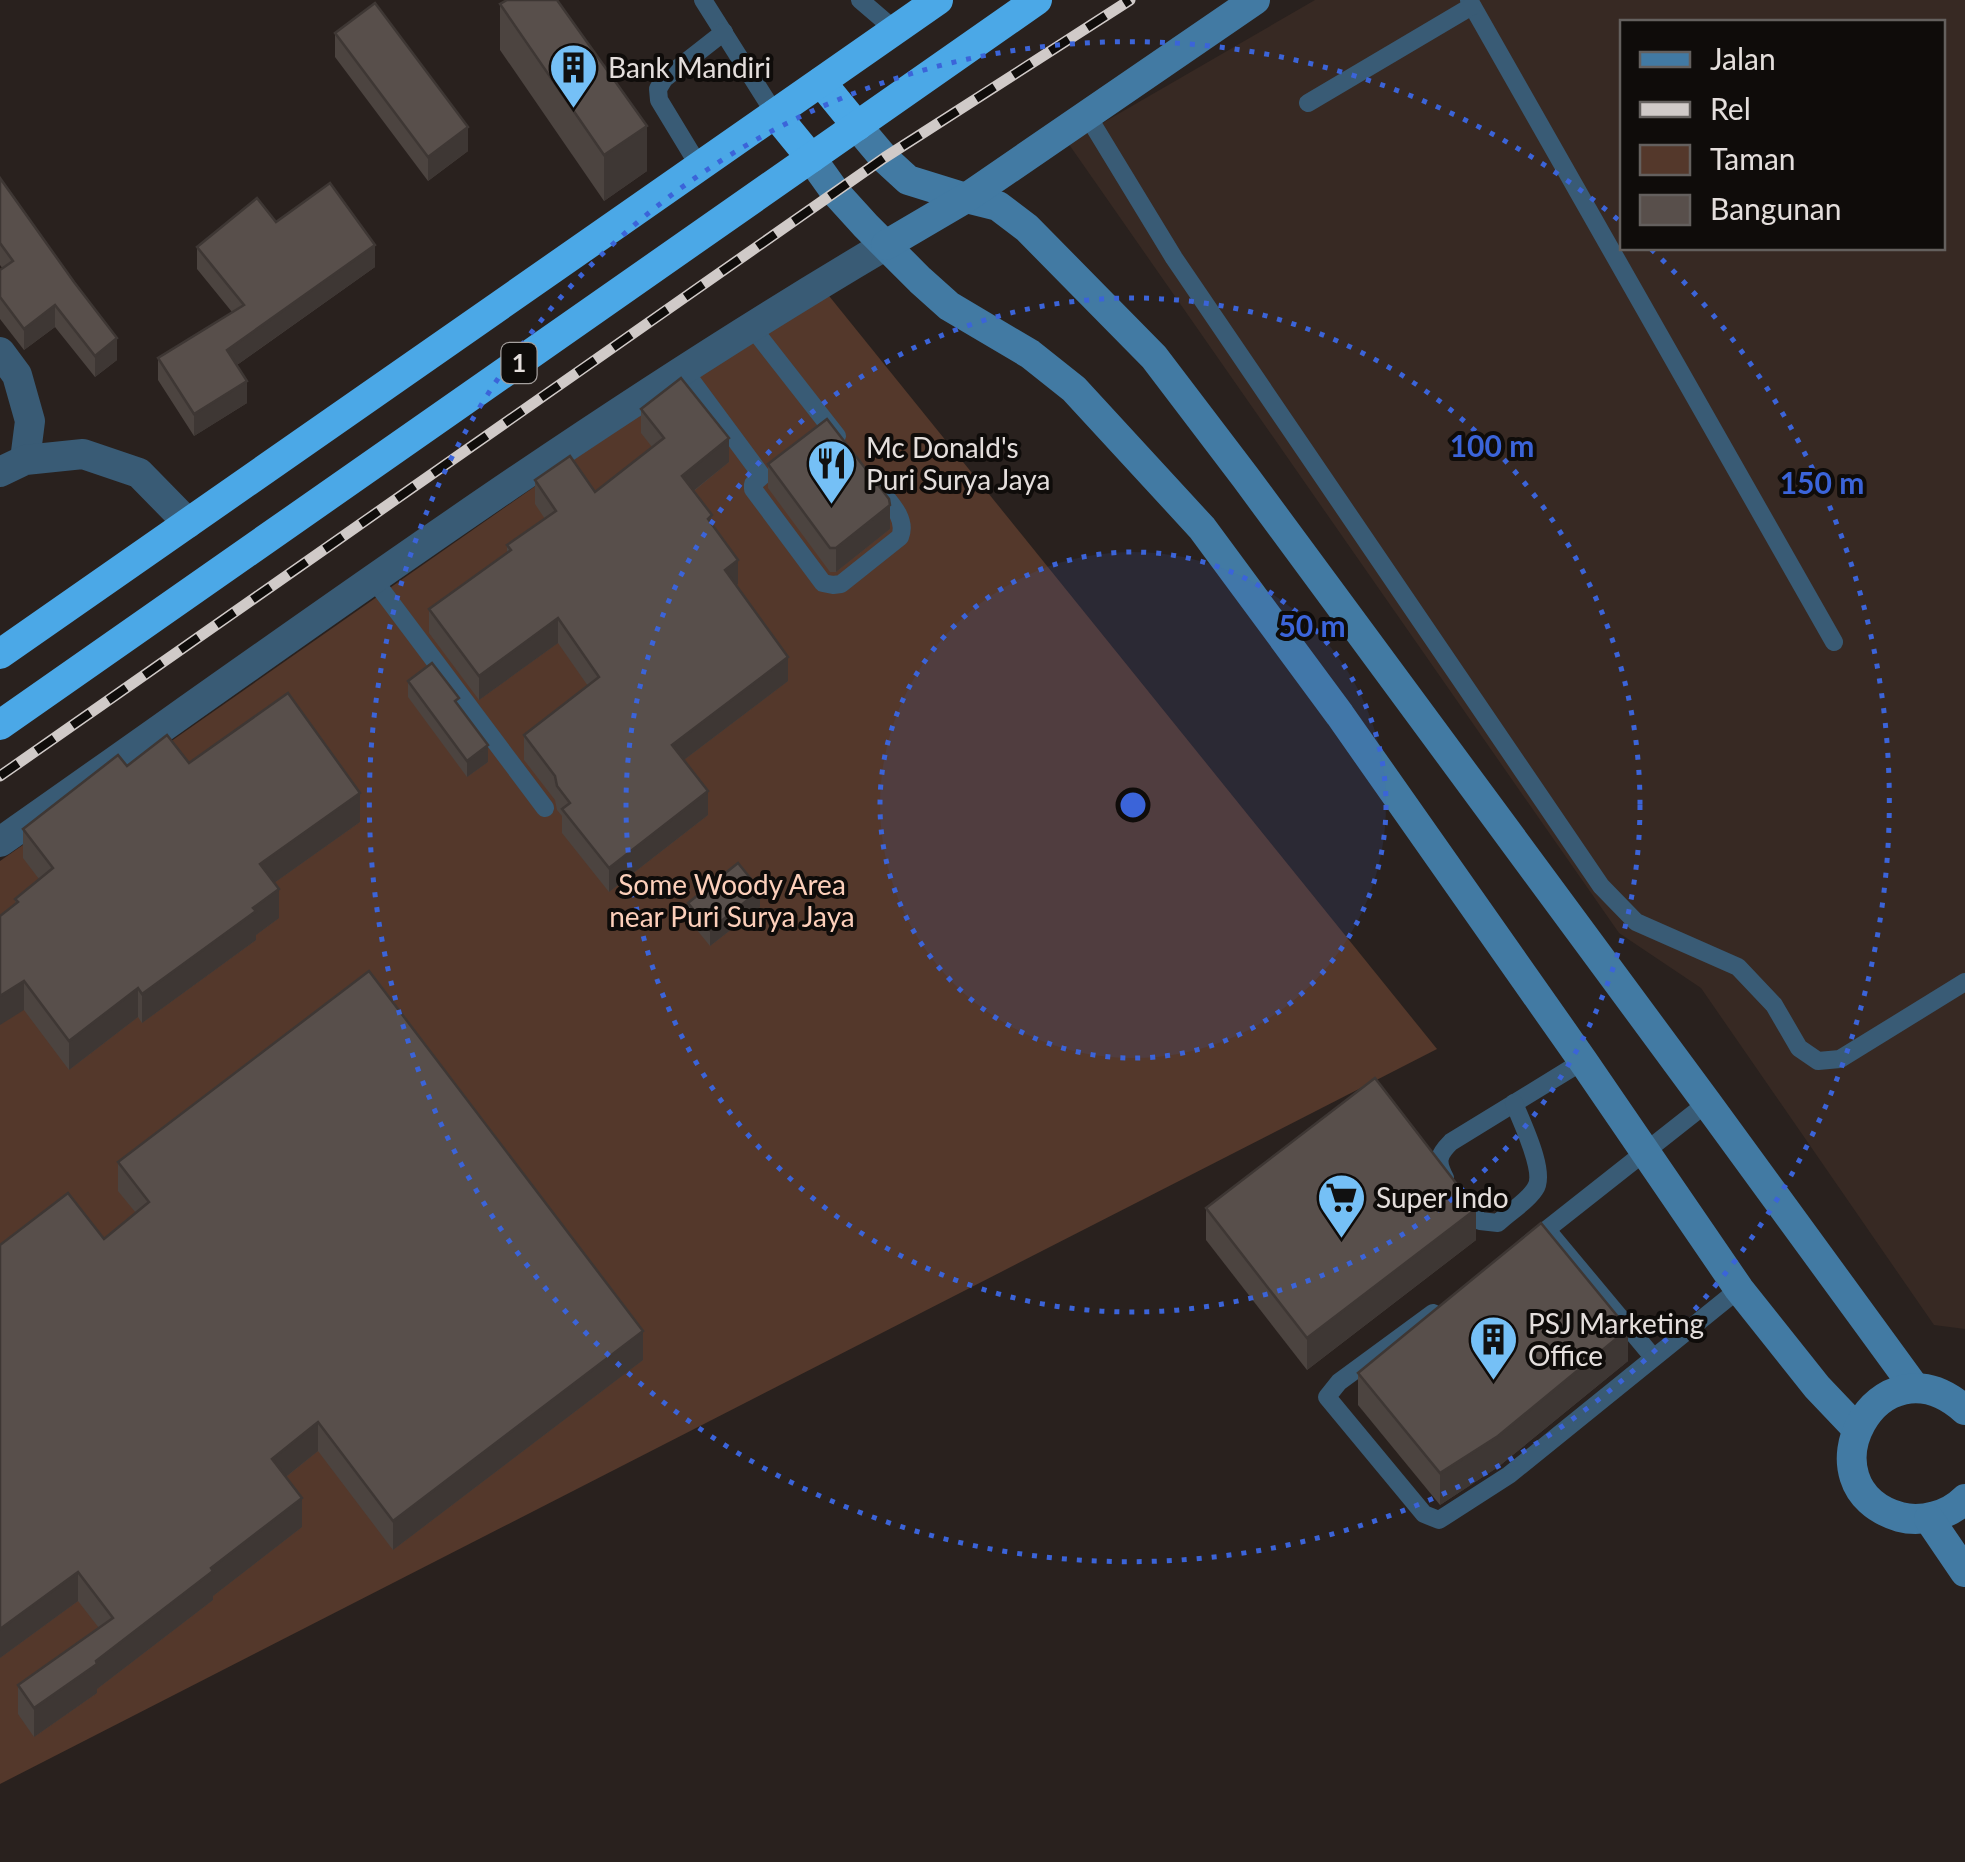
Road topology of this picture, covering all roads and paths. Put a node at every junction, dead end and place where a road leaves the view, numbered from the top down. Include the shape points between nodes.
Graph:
1 (703, 0) edge
2 (860, 0) edge
3 (938, 0) edge
4 (1037, 0) edge
5 (1255, 0) edge
6 (1470, 3) edge
7 (895, 30) junction
8 (724, 32) junction
9 (821, 82) junction
10 (1308, 103) dead end
11 (775, 114) junction
12 (1087, 115) junction
13 (857, 126) junction
14 (811, 158) junction
15 (700, 166) junction
16 (966, 198) junction
17 (886, 245) junction
18 (751, 326) junction
19 (0, 352) edge
20 (683, 369) junction
21 (853, 456) edge
22 (12, 466) edge
23 (865, 472) edge
24 (188, 523) junction
25 (374, 580) junction
26 (1834, 642) dead end
27 (0, 654) edge
28 (0, 725) edge
29 (544, 808) dead end
30 (0, 842) edge
31 (1965, 982) edge
32 (1583, 1060) junction
33 (1707, 1102) junction
34 (1514, 1103) junction
35 (1646, 1153) junction
36 (1547, 1230) junction
37 (1515, 1254) edge
38 (1739, 1289) junction
39 (1451, 1300) edge
40 (1653, 1357) junction
41 (1915, 1388) junction
42 (1961, 1400) edge
43 (1856, 1428) junction
44 (1965, 1499) edge
45 (1929, 1519) junction
46 (1965, 1572) edge

1 - 8 lane
2 - 7 lane
3 - 7 highway, 1
4 - 13 highway, 1
5 - 12 street
6 - 10 lane
6 - 26 lane
7 - 9 highway, 1
8 - 11 lane
8 - 15 lane via 658,89
9 - 11 highway, 1
9 - 13 highway
11 - 14 highway
11 - 15 highway, 1
12 - 16 street
12 - 31 lane via 1174,258 1556,820 1601,886 1636,922 1738,967 1774,1005 1799,1048 1818,1061 1840,1059
13 - 14 highway, 1
13 - 16 street via 908,180
14 - 17 street
14 - 28 highway, 1
15 - 24 highway, 1
16 - 17 street
16 - 33 street via 998,206 1028,228 1154,358
17 - 18 street
17 - 32 street via 949,306 1074,388 1202,528
18 - 20 street
18 - 21 lane via 822,431
19 - 22 street via 17,375 30,421
20 - 23 lane via 769,471 753,488 823,583 841,584 900,537 901,518
20 - 25 street
22 - 24 street via 83,454 139,473
24 - 27 highway, 1
25 - 29 lane
25 - 30 street
32 - 34 lane
32 - 35 street
33 - 35 lane
33 - 41 street
34 - 34 lane via 1439,1154 1449,1186 1480,1220 1498,1222 1536,1189 1540,1177
35 - 36 lane
35 - 38 street
36 - 37 lane
36 - 40 lane
38 - 40 lane
38 - 43 street
39 - 40 lane via 1328,1397 1424,1514 1440,1520 1509,1474
41 - 42 street
41 - 43 street via 1879,1400
43 - 45 street via 1852,1468 1866,1495 1890,1514
44 - 45 street
45 - 46 street

